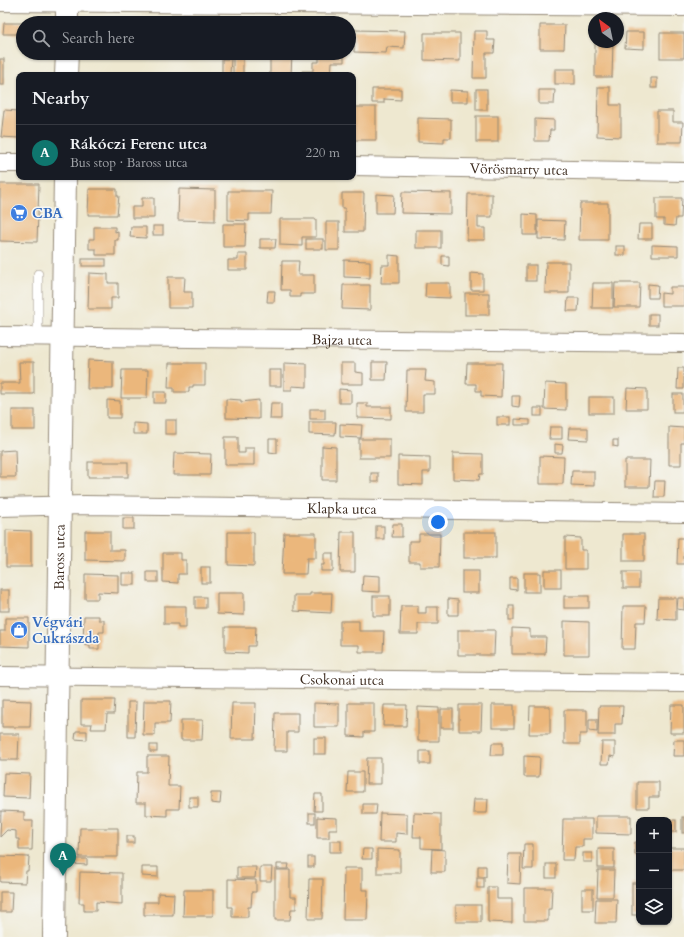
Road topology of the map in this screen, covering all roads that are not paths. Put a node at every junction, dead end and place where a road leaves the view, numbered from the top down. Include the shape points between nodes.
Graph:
1 (0, 2) edge
2 (684, 7) edge
3 (67, 9) edge
4 (67, 60) edge
5 (66, 72) edge
6 (0, 163) edge
7 (16, 163) edge
8 (356, 166) edge
9 (684, 172) edge
10 (65, 180) edge
11 (38, 274) dead end
12 (0, 336) edge
13 (38, 336) junction
14 (61, 336) junction
15 (684, 343) edge
16 (60, 506) junction
17 (0, 507) edge
18 (684, 513) edge
19 (0, 676) edge
20 (58, 677) junction
21 (684, 683) edge
22 (54, 937) edge

1 - 3 street
2 - 3 street
4 - 5 street
6 - 7 street
8 - 9 street, Vörösmarty utca
10 - 14 street, Baross utca
11 - 13 lane
12 - 13 street, Bajza utca
13 - 14 street, Bajza utca
14 - 15 street, Bajza utca
14 - 16 street, Baross utca
16 - 17 street, Klapka utca
16 - 18 street, Klapka utca
16 - 20 street, Baross utca
19 - 20 street, Csokonai utca
20 - 21 street, Csokonai utca
20 - 22 street, Baross utca

